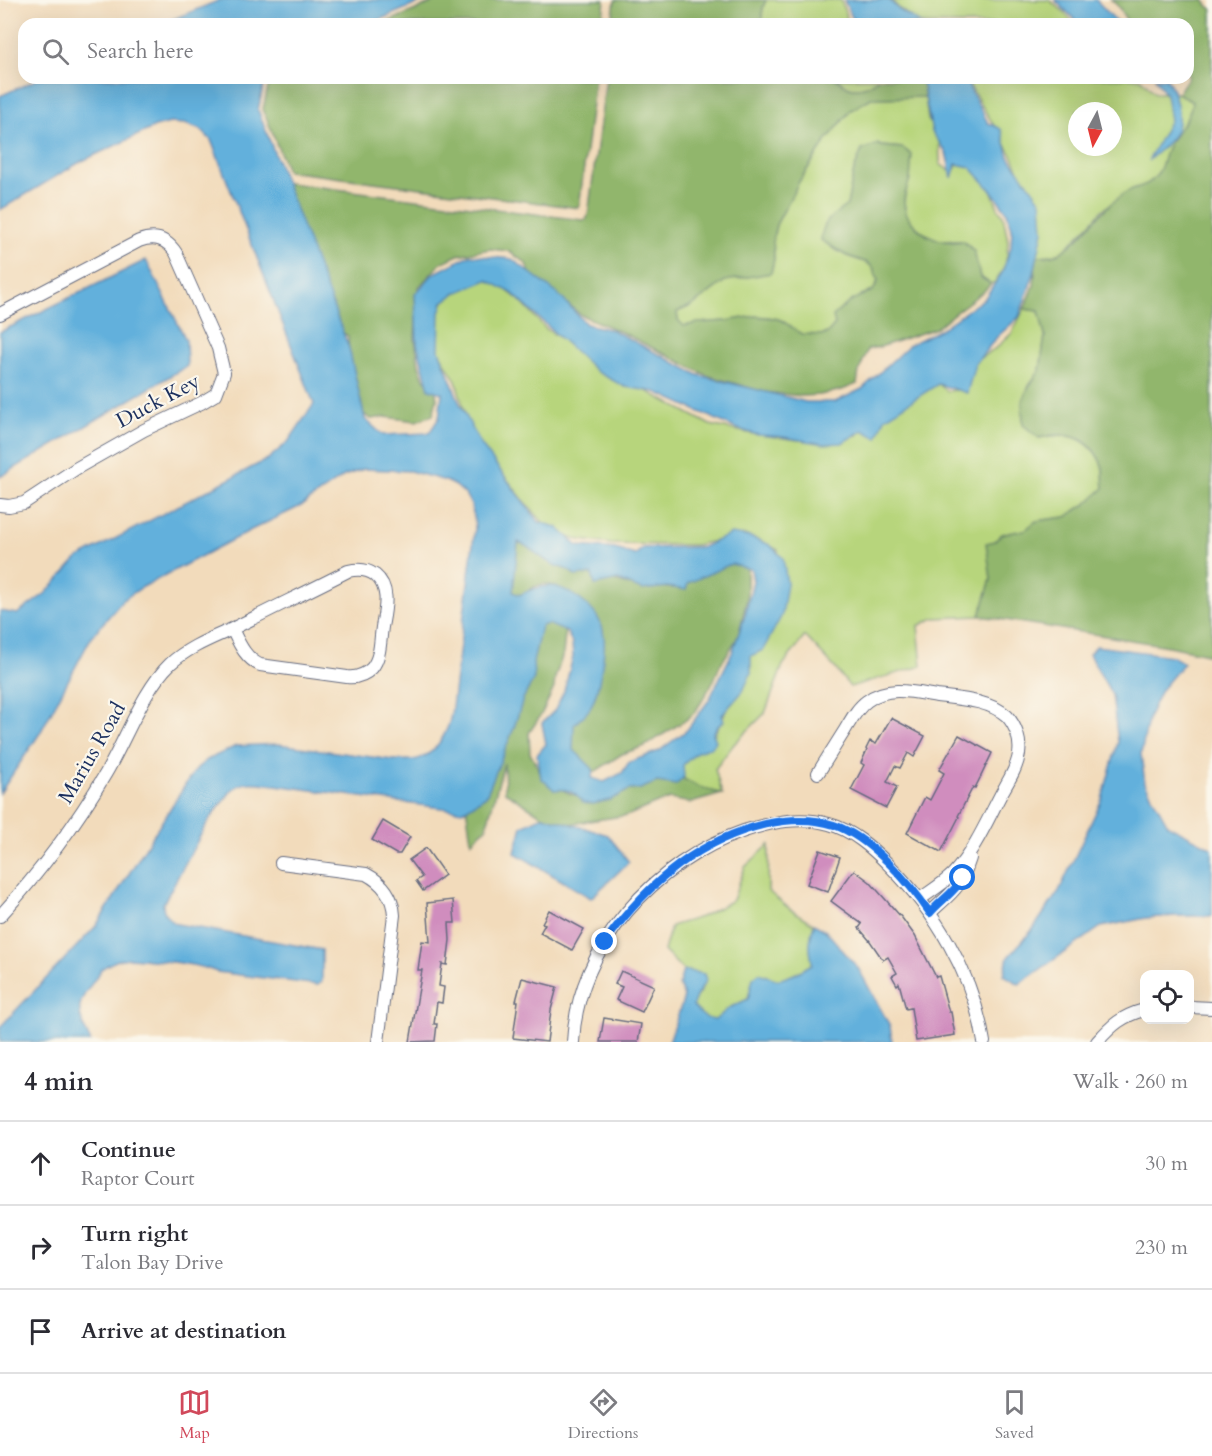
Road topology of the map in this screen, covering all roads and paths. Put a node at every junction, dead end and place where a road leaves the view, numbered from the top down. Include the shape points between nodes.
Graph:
1 (0, 314) edge
2 (0, 505) edge
3 (232, 628) junction
4 (818, 773) dead end
5 (972, 851) junction
6 (281, 863) dead end
7 (920, 899) junction
8 (930, 913) junction
9 (0, 916) edge
10 (1194, 1007) edge
11 (1212, 1008) edge
12 (1140, 1011) edge
13 (378, 1042) edge
14 (573, 1042) edge
15 (984, 1042) edge
16 (1097, 1042) edge

1 - 2 street, Duck Key via 139,241 160,239 176,253 218,348 224,373 216,394 201,403 92,459 24,503
3 - 3 street, Marius Road via 246,654 260,665 358,677 378,657 385,590 371,572 348,571
3 - 9 street, Marius Road via 184,653 161,673 84,808
4 - 5 street via 859,708 882,693 908,691 999,710 1016,730 1019,755
5 - 7 street via 953,874
5 - 8 street via 960,883
6 - 13 street via 366,874 390,896 394,915
7 - 8 street
7 - 14 street via 878,854 835,825 810,820 779,822 722,840 667,874 617,925 588,975
8 - 15 street via 963,972
10 - 11 street
12 - 16 street via 1118,1021

